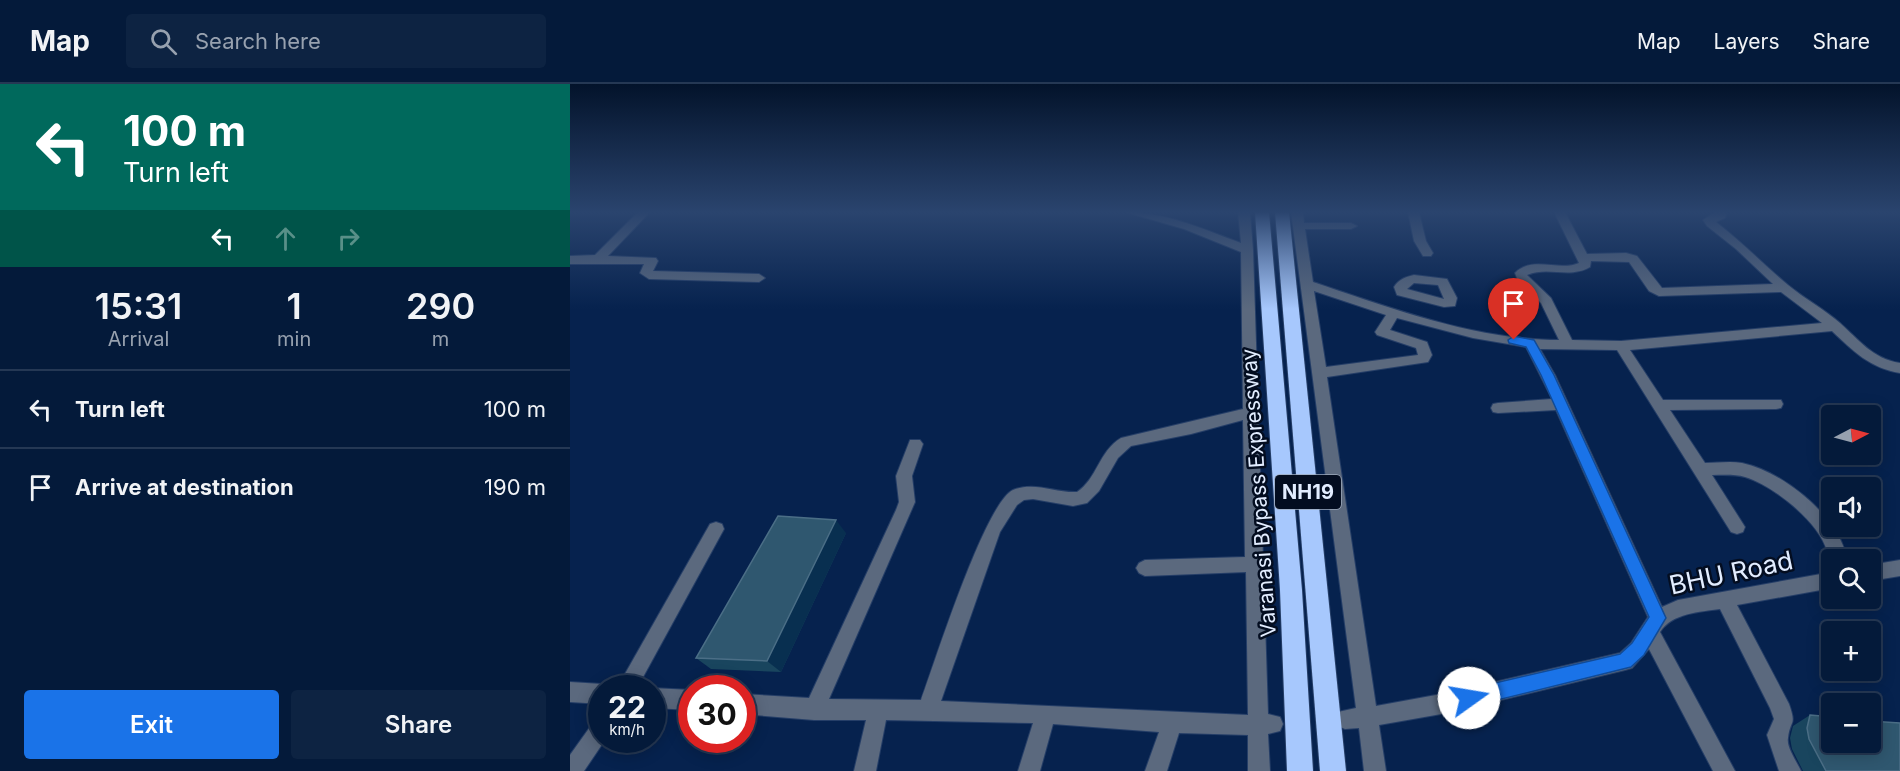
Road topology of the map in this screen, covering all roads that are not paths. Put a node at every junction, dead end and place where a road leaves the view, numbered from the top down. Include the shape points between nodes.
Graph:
1 (614, 244) edge
2 (1232, 244) edge
3 (1247, 244) edge
4 (1264, 244) edge
5 (1285, 244) edge
6 (1301, 244) edge
7 (1422, 244) edge
8 (1577, 244) edge
9 (1737, 244) edge
10 (1247, 250) junction
11 (1427, 253) dead end
12 (1585, 258) junction
13 (570, 260) edge
14 (598, 260) junction
15 (759, 278) dead end
16 (1429, 280) junction
17 (1307, 284) junction
18 (1784, 288) junction
19 (1423, 298) junction
20 (1394, 312) junction
21 (1416, 318) junction
22 (1835, 326) junction
23 (1530, 343) junction
24 (1568, 345) junction
25 (1621, 346) junction
26 (1900, 368) edge
27 (1320, 373) junction
28 (1561, 404) junction
29 (1776, 404) dead end
30 (1660, 405) junction
31 (1498, 408) dead end
32 (1251, 412) junction
33 (915, 444) dead end
34 (1701, 470) junction
35 (1737, 527) dead end
36 (716, 529) dead end
37 (1835, 549) edge
38 (1254, 564) junction
39 (1145, 568) dead end
40 (1898, 571) edge
41 (1881, 572) edge
42 (1821, 582) edge
43 (1725, 600) junction
44 (1653, 624) junction
45 (634, 675) edge
46 (570, 692) edge
47 (588, 693) edge
48 (756, 705) edge
49 (814, 710) junction
50 (878, 711) junction
51 (927, 712) junction
52 (1046, 714) junction
53 (1368, 717) junction
54 (1345, 718) dead end
55 (1171, 724) junction
56 (1265, 724) junction
57 (588, 747) edge
58 (571, 771) edge
59 (866, 771) edge
60 (1029, 771) edge
61 (1156, 771) edge
62 (1259, 771) edge
63 (1300, 771) edge
64 (1333, 771) edge
65 (1375, 771) edge
66 (1724, 771) edge
67 (1790, 771) edge

1 - 14 street
2 - 10 street
3 - 10 street
4 - 63 highway, Varanasi Bypass Expressway / NH19 via 1290,578
5 - 64 highway, NH19
6 - 17 street
7 - 11 street
8 - 12 street
9 - 18 street
10 - 32 street
12 - 18 street via 1633,259 1659,292
12 - 24 street via 1586,264 1578,268 1530,269 1521,273 1546,301
13 - 14 street
14 - 15 street via 652,261 646,273 649,275
16 - 19 street
16 - 19 street via 1409,279 1400,287 1401,292
16 - 19 street via 1443,282 1452,301
17 - 20 street
17 - 27 street
18 - 22 street
19 - 21 street
20 - 21 street
20 - 27 street via 1382,332 1422,345 1424,359
21 - 23 street
22 - 25 street
22 - 26 street via 1875,362
23 - 24 street
23 - 28 street
24 - 25 street
25 - 30 street
27 - 53 street
28 - 31 street
28 - 44 street
29 - 30 street
30 - 34 street
32 - 38 street
32 - 51 street via 1220,423 1127,442 1110,456 1083,497 1069,499 1031,491 1016,495 992,530
33 - 49 street via 904,476 904,510
34 - 35 street
34 - 37 street via 1743,470 1784,490 1806,509 1833,540
36 - 45 street
38 - 39 street
38 - 56 street
40 - 41 street
42 - 43 street, BHU Road
43 - 44 street, BHU Road via 1677,608
43 - 67 street via 1779,704 1784,719 1778,743
44 - 53 street via 1638,649 1625,661 1447,703
44 - 66 street
46 - 47 street
48 - 49 street
49 - 50 street
50 - 51 street
50 - 59 street
51 - 52 street
52 - 55 street
52 - 60 street
53 - 54 street
53 - 65 street
55 - 56 street
55 - 61 street
56 - 62 street
57 - 58 street

